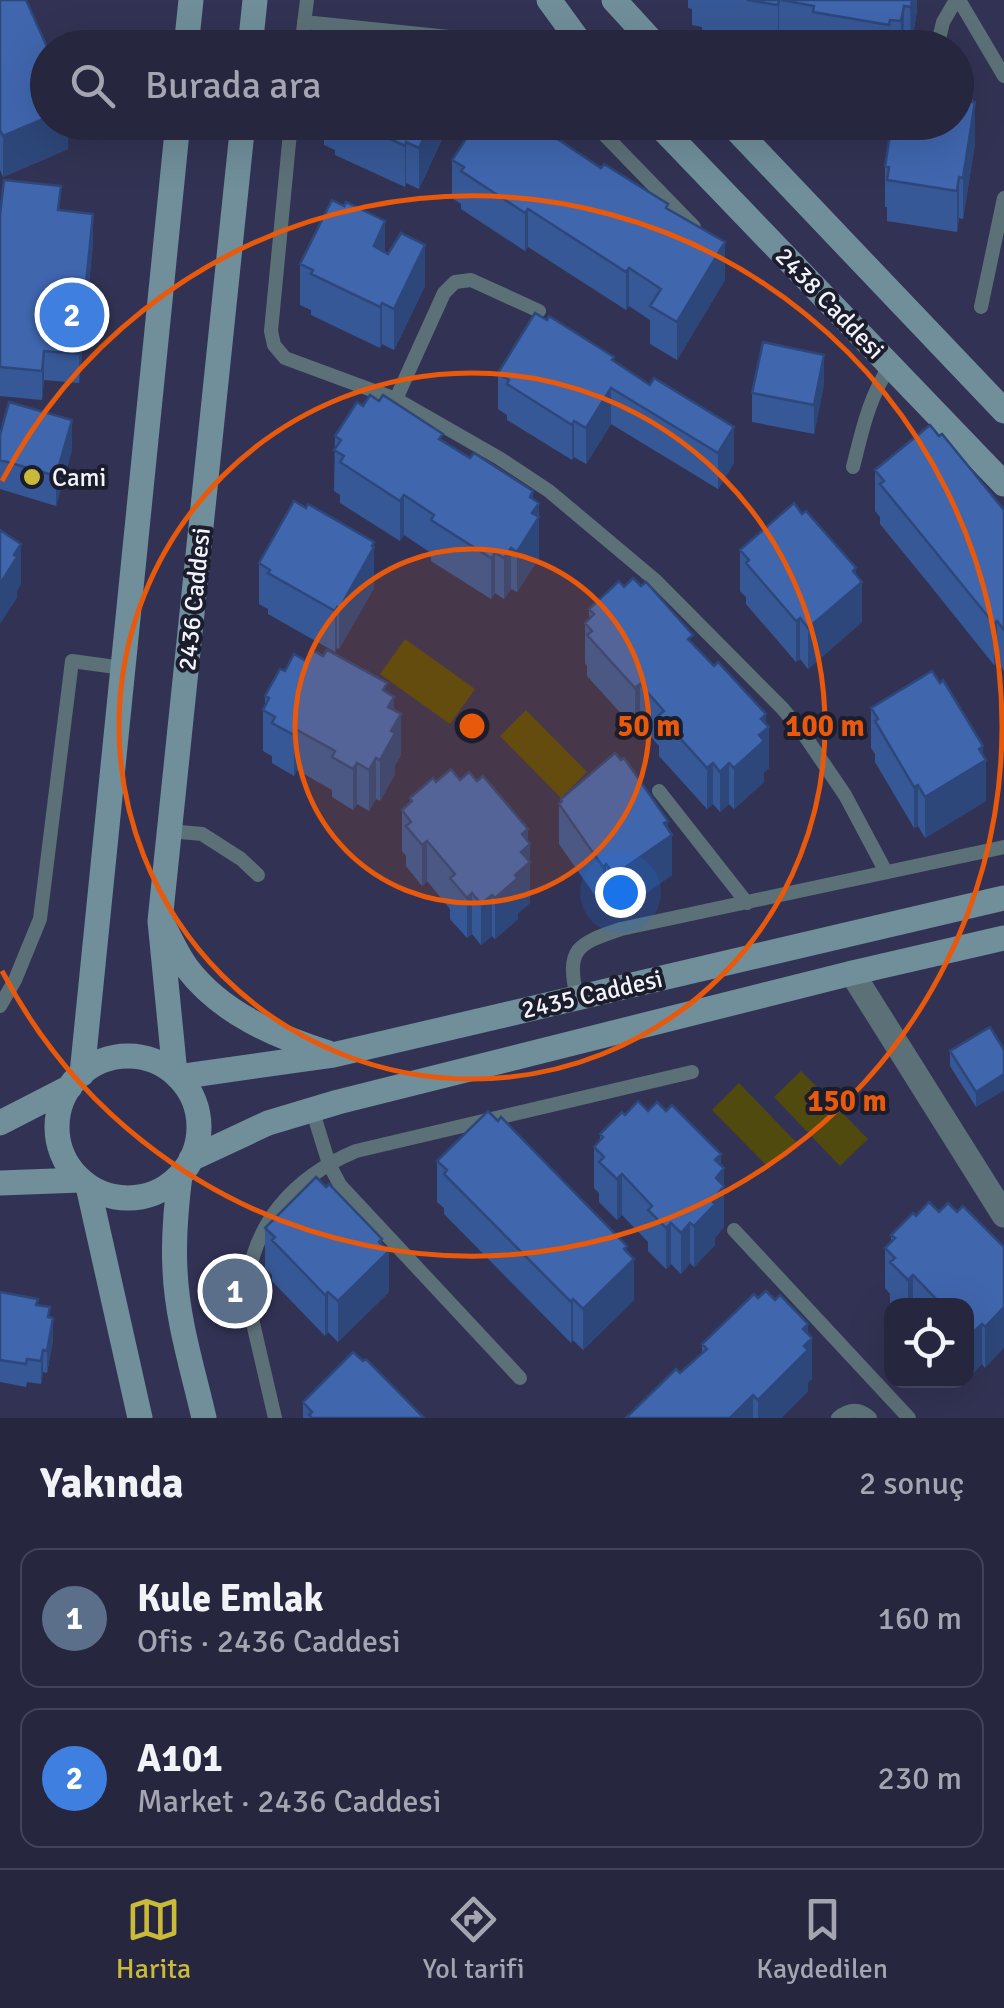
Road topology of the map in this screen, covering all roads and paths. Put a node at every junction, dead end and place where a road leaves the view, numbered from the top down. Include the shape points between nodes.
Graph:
1 (191, 0) edge
2 (255, 0) edge
3 (306, 0) edge
4 (548, 0) edge
5 (614, 0) edge
6 (958, 0) edge
7 (304, 22) junction
8 (188, 30) edge
9 (252, 30) edge
10 (303, 30) edge
11 (381, 30) edge
12 (570, 30) edge
13 (642, 30) edge
14 (941, 30) edge
15 (1004, 76) edge
16 (176, 140) edge
17 (241, 140) edge
18 (289, 140) edge
19 (610, 140) edge
20 (673, 140) edge
21 (747, 140) edge
22 (1004, 198) edge
23 (694, 226) edge
24 (981, 307) dead end
25 (538, 311) edge
26 (890, 366) junction
27 (396, 400) junction
28 (1004, 411) edge
29 (853, 467) dead end
30 (1004, 484) edge
31 (123, 668) junction
32 (659, 791) dead end
33 (170, 831) junction
34 (1004, 847) edge
35 (886, 872) junction
36 (258, 875) dead end
37 (1004, 898) edge
38 (746, 902) junction
39 (160, 921) junction
40 (1004, 938) edge
41 (852, 973) junction
42 (577, 998) junction
43 (0, 1006) edge
44 (333, 1055) junction
45 (692, 1072) dead end
46 (177, 1076) junction
47 (76, 1080) junction
48 (312, 1110) junction
49 (0, 1122) edge
50 (330, 1164) junction
51 (186, 1167) junction
52 (0, 1183) edge
53 (84, 1183) junction
54 (1004, 1215) edge
55 (734, 1230) dead end
56 (520, 1378) dead end
57 (140, 1418) edge
58 (204, 1418) edge
59 (275, 1418) edge
60 (838, 1418) edge
61 (870, 1418) edge
62 (909, 1418) edge

1 - 8 street
2 - 9 street
3 - 7 lane
4 - 12 street
5 - 13 street
6 - 14 lane
6 - 15 lane
7 - 10 lane
7 - 11 lane
16 - 31 street
17 - 33 street, 2436 Caddesi
18 - 27 lane via 274,345 285,358
19 - 23 lane
20 - 26 street, 2438 Caddesi
21 - 28 street, 2438 Caddesi
22 - 24 lane
25 - 27 lane via 471,280 454,282
26 - 29 lane via 868,408
26 - 30 street, 2438 Caddesi
27 - 35 lane via 548,491 655,580 794,722 845,795
31 - 43 lane via 72,661 40,919
31 - 47 street
32 - 38 lane
33 - 36 lane via 202,834
33 - 39 street, 2436 Caddesi
34 - 35 lane
35 - 38 lane
37 - 42 street, 2435 Caddesi
38 - 42 lane via 587,942 572,963
39 - 44 street via 187,968 235,1012 286,1040
39 - 46 street, 2436 Caddesi
40 - 41 street, 2435 Caddesi
41 - 48 street, 2435 Caddesi
41 - 54 street
42 - 44 street, 2435 Caddesi
44 - 46 street, 2435 Caddesi
45 - 50 lane via 356,1151
46 - 47 street, 2435 Caddesi via 151,1060 124,1056
46 - 51 street via 198,1116
47 - 49 street, 2435 Caddesi
47 - 53 street via 59,1113 58,1140
48 - 50 lane
48 - 51 street, 2435 Caddesi via 268,1123
50 - 56 lane via 340,1185
50 - 59 lane via 276,1209 250,1263 246,1293
51 - 53 street, 2435 Caddesi via 166,1187 141,1197 113,1196
51 - 58 street via 174,1218 174,1274
52 - 53 street, 2435 Caddesi
53 - 57 street
55 - 62 lane
60 - 61 lane via 854,1410

